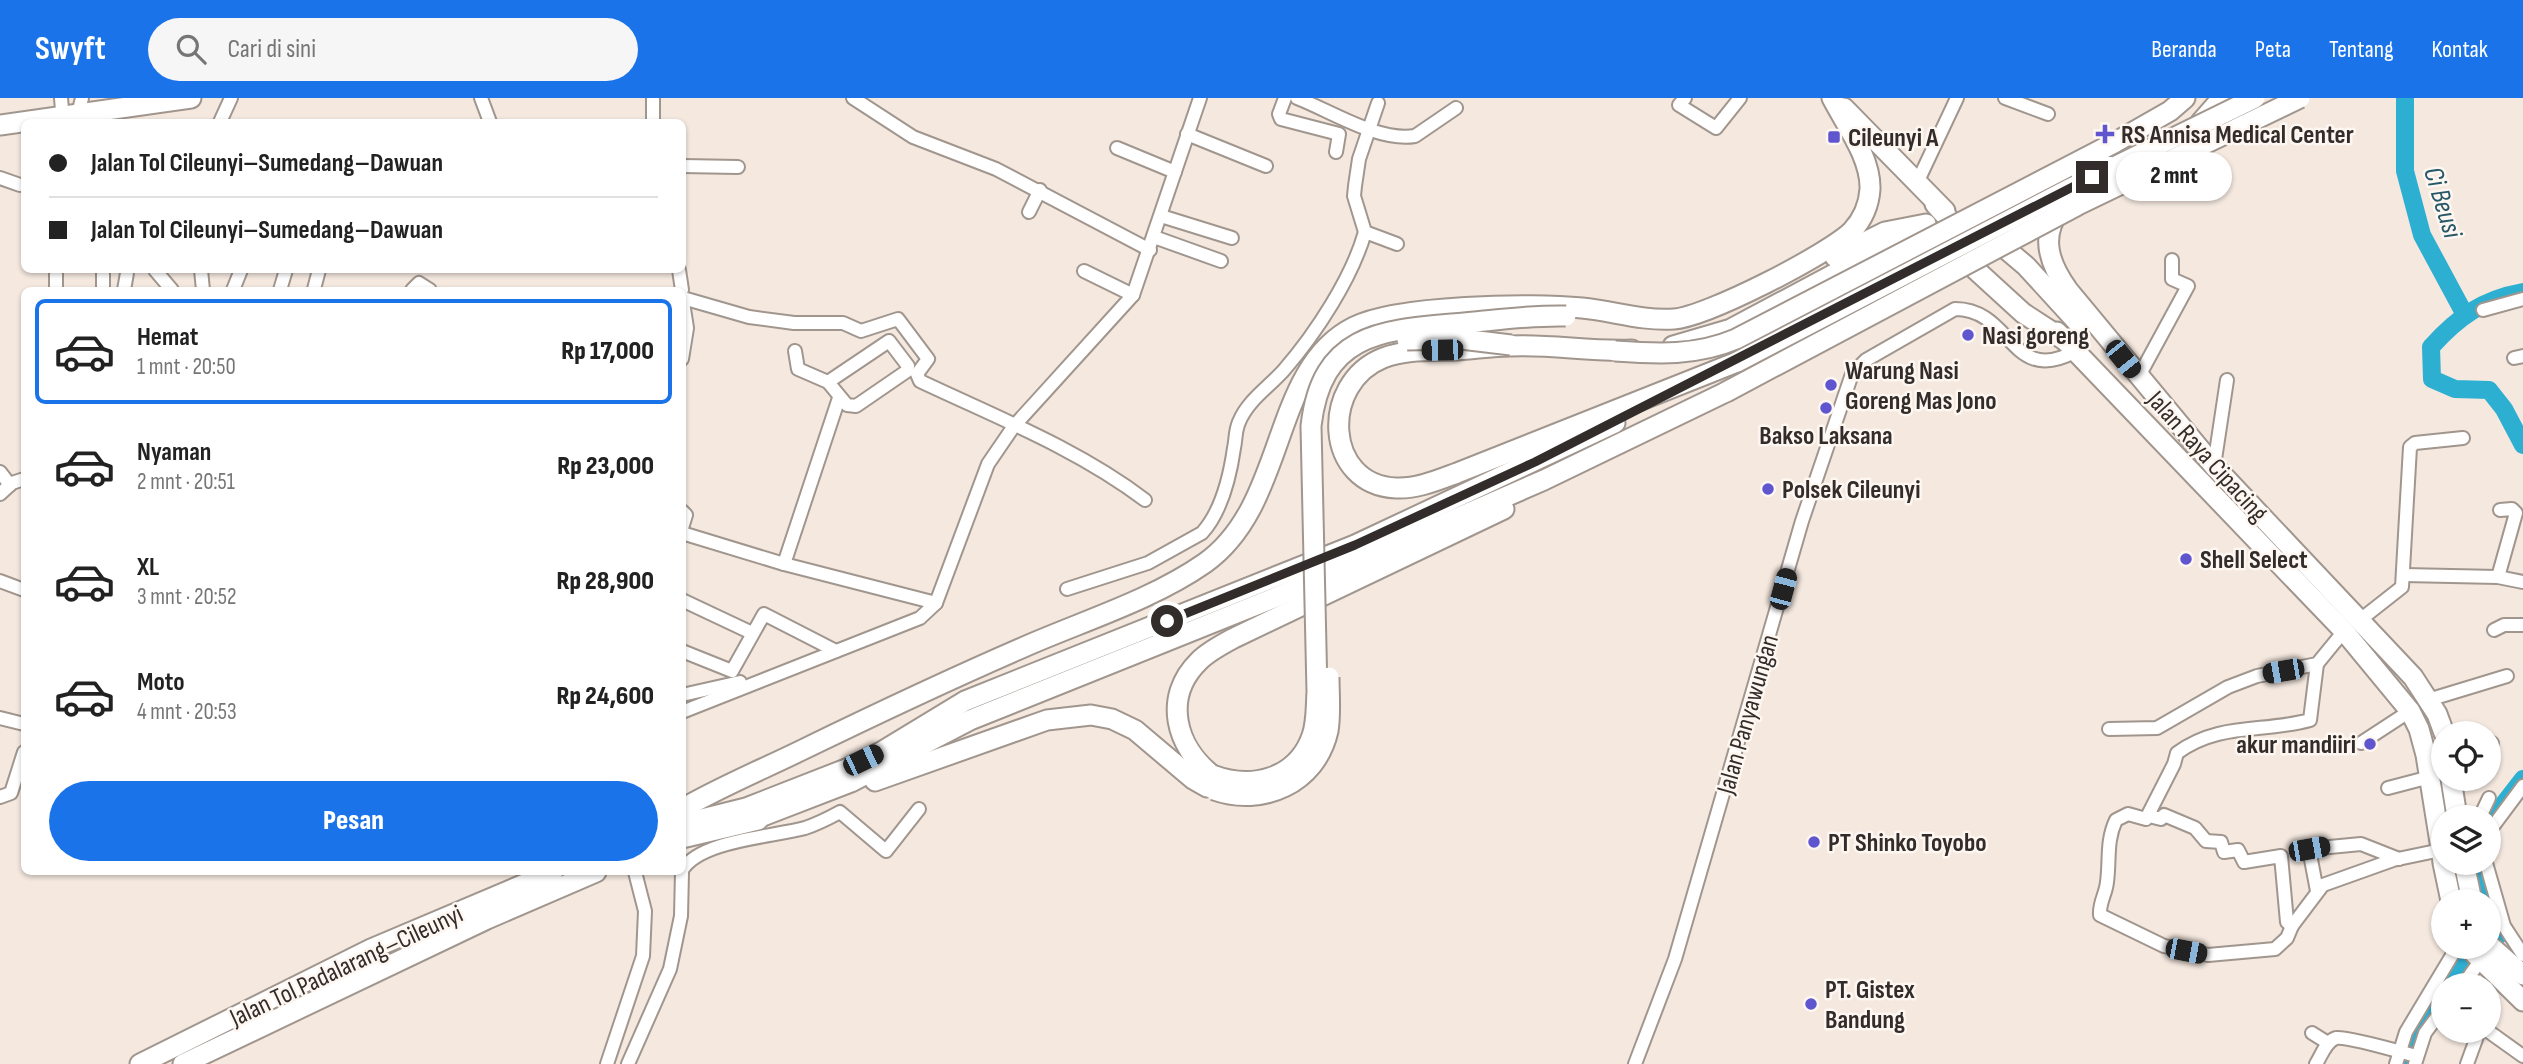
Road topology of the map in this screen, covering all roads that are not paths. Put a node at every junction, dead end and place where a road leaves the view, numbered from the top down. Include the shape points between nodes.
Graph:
1 (191, 98) edge
2 (231, 98) edge
3 (481, 98) edge
4 (653, 98) edge
5 (853, 98) edge
6 (1200, 98) edge
7 (1285, 98) edge
8 (1297, 98) edge
9 (1685, 98) edge
10 (1740, 98) edge
11 (1833, 98) edge
12 (1957, 98) edge
13 (2004, 98) edge
14 (2185, 98) edge
15 (2222, 98) edge
16 (2255, 98) edge
17 (2300, 98) edge
18 (155, 101) edge
19 (1378, 103) dead end
20 (1456, 108) dead end
21 (69, 110) edge
22 (2048, 114) dead end
23 (28, 119) edge
24 (221, 119) edge
25 (489, 119) edge
26 (653, 119) edge
27 (21, 120) edge
28 (0, 125) edge
29 (1368, 129) junction
30 (1187, 134) junction
31 (1117, 148) dead end
32 (1336, 152) dead end
33 (1895, 163) junction
34 (686, 166) edge
35 (1266, 166) dead end
36 (738, 167) dead end
37 (1175, 172) junction
38 (0, 178) edge
39 (1869, 178) junction
40 (1916, 185) junction
41 (20, 186) dead end
42 (1040, 190) junction
43 (2077, 195) junction
44 (1935, 204) junction
45 (1029, 212) dead end
46 (1161, 216) junction
47 (1926, 224) dead end
48 (1366, 232) junction
49 (1154, 237) junction
50 (1232, 238) dead end
51 (1397, 244) dead end
52 (2000, 244) dead end
53 (1837, 249) junction
54 (1150, 250) junction
55 (2172, 260) dead end
56 (1221, 261) dead end
57 (1084, 271) dead end
58 (127, 273) dead end
59 (158, 273) edge
60 (125, 287) edge
61 (169, 287) edge
62 (1133, 295) junction
63 (686, 296) edge
64 (2523, 299) edge
65 (2483, 310) dead end
66 (1610, 315) junction
67 (1511, 345) junction
68 (2071, 346) junction
69 (795, 351) dead end
70 (1615, 351) junction
71 (1737, 362) junction
72 (2138, 378) junction
73 (2227, 380) dead end
74 (828, 382) junction
75 (839, 398) junction
76 (1014, 426) junction
77 (2185, 433) junction
78 (2463, 438) dead end
79 (2214, 466) junction
80 (0, 472) edge
81 (21, 480) edge
82 (10, 485) junction
83 (0, 494) edge
84 (1145, 500) dead end
85 (2500, 510) dead end
86 (1462, 514) junction
87 (2517, 530) edge
88 (686, 534) edge
89 (785, 564) junction
90 (2403, 575) junction
91 (2498, 578) junction
92 (0, 580) edge
93 (2523, 582) edge
94 (21, 589) edge
95 (1067, 589) dead end
96 (686, 602) edge
97 (936, 603) junction
98 (2352, 625) junction
99 (2523, 625) edge
100 (2494, 629) dead end
101 (752, 633) junction
102 (836, 651) junction
103 (686, 657) edge
104 (2317, 664) junction
105 (775, 674) junction
106 (2507, 676) dead end
107 (686, 694) edge
108 (2428, 700) junction
109 (686, 710) edge
110 (2410, 711) junction
111 (0, 718) edge
112 (2438, 721) edge
113 (21, 723) edge
114 (2109, 729) dead end
115 (2361, 743) dead end
116 (21, 761) edge
117 (2430, 777) junction
118 (1210, 781) junction
119 (2523, 786) edge
120 (2388, 788) dead end
121 (0, 797) edge
122 (2489, 798) dead end
123 (2434, 805) edge
124 (2486, 805) edge
125 (686, 807) edge
126 (919, 808) dead end
127 (2149, 816) junction
128 (2501, 816) edge
129 (747, 822) junction
130 (686, 823) edge
131 (686, 837) edge
132 (2431, 858) edge
133 (2399, 859) junction
134 (686, 864) edge
135 (546, 875) edge
136 (589, 875) edge
137 (636, 875) edge
138 (682, 875) edge
139 (2489, 875) edge
140 (2317, 891) junction
141 (2291, 926) junction
142 (2522, 952) edge
143 (2450, 959) edge
144 (2488, 959) edge
145 (2494, 959) edge
146 (2523, 975) edge
147 (2523, 1001) edge
148 (2431, 1022) edge
149 (2312, 1032) dead end
150 (2501, 1040) edge
151 (2328, 1043) junction
152 (2475, 1043) edge
153 (2523, 1056) edge
154 (2407, 1057) edge
155 (140, 1064) edge
156 (183, 1064) edge
157 (607, 1064) edge
158 (628, 1064) edge
159 (1635, 1064) edge
160 (2316, 1064) edge
161 (2467, 1064) edge

1 - 18 highway
2 - 24 street
3 - 25 street
4 - 26 street
5 - 42 street via 913,137
6 - 30 street
7 - 32 street via 1281,119 1339,134
8 - 29 street
9 - 10 street via 1679,105 1716,128
11 - 33 highway, Jalan Raya Cipacing
11 - 39 highway
12 - 40 street
13 - 22 street
14 - 70 highway, bridge via 2114,143 1736,339 1693,353
15 - 43 highway via 2187,136
16 - 71 highway, bridge
17 - 86 highway, bridge via 2078,205 1726,392
18 - 21 highway
19 - 29 street
20 - 29 street via 1415,136
21 - 23 highway
27 - 28 highway
29 - 48 street via 1354,196
30 - 35 street
30 - 37 street
31 - 37 street
33 - 39 highway
33 - 40 highway, Jalan Raya Cipacing
34 - 36 street
37 - 46 street
38 - 41 street
39 - 53 highway via 1864,215
40 - 44 highway, Jalan Raya Cipacing
42 - 45 street
42 - 54 street
43 - 44 highway via 2002,223 1961,219
43 - 72 highway, Jalan Raya Cipacing via 2060,209 2049,230 2049,255 2055,272
44 - 68 highway, Jalan Raya Cipacing
46 - 49 street
46 - 50 street
47 - 53 highway
48 - 51 street
48 - 95 street via 1359,255 1309,338 1239,422 1228,478 1209,526 1148,563
49 - 54 street
49 - 56 street
52 - 77 highway via 2026,266 2149,402
53 - 66 highway via 1721,305 1683,318
54 - 62 street
55 - 72 street via 2172,279 2188,286
57 - 62 street
58 - 60 street
59 - 61 street
62 - 76 street
63 - 76 street via 749,317 843,323 861,331 898,319 928,359 917,374 919,381
64 - 65 street
66 - 118 highway, bridge via 1528,315 1408,327 1375,333 1343,352 1319,386 1311,426 1317,692 1312,735 1292,767 1276,776 1246,783
66 - 125 highway via 1544,306 1399,313 1378,317 1337,337 1318,356 1297,392 1252,509 1229,542 1205,563 1153,591 916,695
67 - 70 highway
67 - 71 highway, bridge via 1404,353 1371,363 1348,386 1338,418 1338,436 1353,466 1379,485 1412,488 1432,483
67 - 118 highway, bridge via 1461,339 1404,340 1367,351 1339,376 1330,394 1322,440 1328,731 1312,765 1283,789 1247,797
68 - 70 highway, bridge via 1945,248 1906,242 1870,254 1731,330 1674,345
68 - 98 highway, Jalan Raya Cipacing
68 - 159 street, Jalan Panyawungan via 2063,358 2039,362 2025,355 1985,316 1955,309 1866,360 1852,374 1802,521 1675,959
69 - 74 street via 798,369
71 - 86 highway via 1535,462
72 - 77 highway, Jalan Raya Cipacing
73 - 79 street
74 - 75 street
74 - 75 street via 887,341 908,366 901,378 856,406
75 - 89 street
76 - 84 street via 1118,479
76 - 97 street via 985,471
77 - 79 highway, Jalan Raya Cipacing
78 - 90 street via 2412,444
79 - 98 highway, Jalan Raya Cipacing
80 - 82 street
81 - 82 street
82 - 83 street
85 - 87 street via 2516,510
86 - 118 highway via 1199,661 1182,685 1176,722 1189,753
86 - 129 highway via 1274,598 970,720 851,782
86 - 130 highway via 1342,550 965,701 881,752 821,779 746,808
87 - 91 street
88 - 89 street
89 - 97 street
90 - 91 street
90 - 98 street via 2400,591
91 - 93 street
92 - 94 street
96 - 101 street
97 - 102 street via 920,618
98 - 104 street
98 - 108 highway, Jalan Raya Cipacing via 2413,677
98 - 110 highway, Jalan Raya Cipacing
99 - 100 street
101 - 102 street via 764,614
101 - 103 street via 733,671
102 - 105 street
104 - 114 street via 2228,687 2157,728
104 - 127 street via 2310,720 2227,730 2190,743 2176,753
105 - 107 street
105 - 109 street
106 - 108 street
108 - 112 highway, Jalan Raya Cipacing
110 - 115 street
110 - 117 highway, Jalan Raya Cipacing
111 - 113 street
116 - 121 street via 11,793
117 - 120 street
117 - 123 highway, Jalan Raya Cipacing
118 - 129 highway via 1193,779 1135,730 1112,719 1069,715 977,743 798,814
119 - 128 street
122 - 124 street
126 - 134 street via 886,851 840,812 805,828 715,848
127 - 141 street via 2161,819 2164,815 2195,828 2206,841 2221,842 2224,852 2238,850 2244,862 2281,856
127 - 141 street via 2127,814 2116,820 2108,845 2107,884 2099,905 2102,918 2164,946 2208,955 2275,949 2287,939
129 - 131 highway
132 - 133 street
133 - 140 street via 2333,880
133 - 140 street via 2361,844 2309,849
135 - 155 highway, Jalan Tol Padalarang–Cileunyi via 371,949
136 - 156 highway, Jalan Tol Padalarang–Cileunyi
137 - 157 street via 645,911 643,956
138 - 158 street via 681,916 670,969
139 - 142 street via 2504,926
140 - 141 street
143 - 154 street via 2406,1032
144 - 147 highway
145 - 146 highway
148 - 154 street
149 - 151 street
150 - 153 street
151 - 154 street via 2350,1038
151 - 160 street
152 - 161 street

